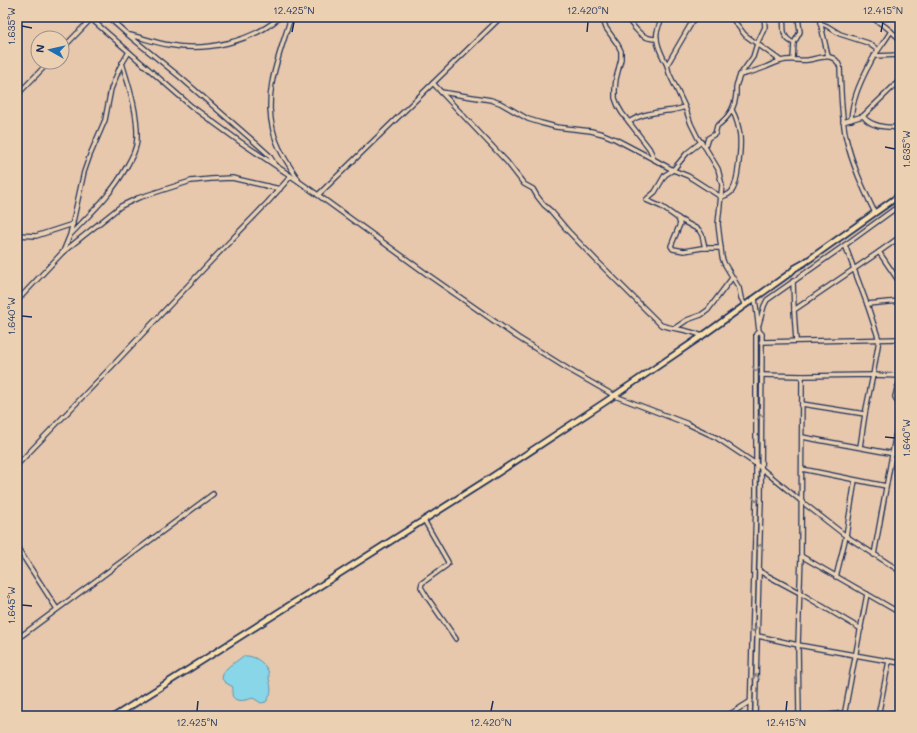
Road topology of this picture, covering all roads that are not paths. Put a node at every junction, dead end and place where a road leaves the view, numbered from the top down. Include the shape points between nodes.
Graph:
1 (108, 17) edge
2 (280, 17) edge
3 (291, 17) edge
4 (501, 17) edge
5 (602, 17) edge
6 (626, 17) edge
7 (663, 17) edge
8 (695, 17) edge
9 (731, 17) edge
10 (764, 17) edge
11 (783, 17) edge
12 (798, 17) edge
13 (819, 17) edge
14 (871, 17) edge
15 (90, 18) edge
16 (820, 24) junction
17 (891, 31) junction
18 (127, 34) junction
19 (70, 39) edge
20 (900, 39) edge
21 (657, 40) junction
22 (794, 43) junction
23 (758, 44) junction
24 (878, 50) junction
25 (129, 52) junction
26 (900, 55) edge
27 (828, 56) junction
28 (874, 56) junction
29 (793, 59) junction
30 (781, 61) junction
31 (122, 63) junction
32 (668, 66) junction
33 (41, 70) edge
34 (740, 76) junction
35 (900, 80) edge
36 (433, 83) junction
37 (441, 92) junction
38 (17, 95) edge
39 (685, 107) junction
40 (732, 110) junction
41 (863, 116) junction
42 (851, 120) junction
43 (629, 122) junction
44 (843, 122) junction
45 (900, 127) edge
46 (701, 142) junction
47 (705, 147) junction
48 (653, 159) junction
49 (274, 164) junction
50 (673, 170) junction
51 (291, 176) junction
52 (299, 181) junction
53 (280, 189) junction
54 (900, 195) edge
55 (318, 196) junction
56 (721, 197) junction
57 (900, 205) edge
58 (875, 212) junction
59 (678, 217) junction
60 (73, 224) junction
61 (17, 235) edge
62 (70, 235) junction
63 (900, 237) edge
64 (845, 246) junction
65 (705, 248) junction
66 (721, 248) junction
67 (879, 252) junction
68 (62, 253) junction
69 (854, 269) junction
70 (732, 278) junction
71 (793, 281) junction
72 (900, 283) edge
73 (755, 298) junction
74 (17, 301) edge
75 (900, 301) edge
76 (867, 304) junction
77 (745, 305) junction
78 (794, 310) junction
79 (675, 328) junction
80 (759, 329) junction
81 (702, 336) junction
82 (900, 339) edge
83 (879, 340) junction
84 (796, 341) junction
85 (761, 342) junction
86 (761, 375) junction
87 (873, 375) junction
88 (802, 376) junction
89 (900, 376) edge
90 (900, 382) edge
91 (615, 396) junction
92 (802, 404) junction
93 (865, 414) junction
94 (802, 437) junction
95 (860, 447) junction
96 (892, 453) junction
97 (900, 455) edge
98 (756, 464) junction
99 (17, 465) edge
100 (761, 468) junction
101 (802, 470) junction
102 (855, 480) junction
103 (886, 486) junction
104 (213, 494) dead end
105 (801, 501) junction
106 (424, 520) junction
107 (846, 536) junction
108 (17, 547) edge
109 (874, 555) junction
110 (801, 556) junction
111 (759, 571) junction
112 (900, 571) edge
113 (836, 577) junction
114 (800, 593) junction
115 (867, 594) junction
116 (57, 609) junction
117 (900, 613) edge
118 (861, 629) junction
119 (758, 636) junction
120 (17, 638) edge
121 (456, 640) dead end
122 (798, 645) junction
123 (855, 655) junction
124 (889, 661) junction
125 (900, 663) edge
126 (756, 698) junction
127 (750, 702) junction
128 (844, 714) edge
129 (115, 716) edge
130 (727, 716) edge
131 (750, 716) edge
132 (755, 716) edge
133 (799, 716) edge
134 (822, 716) edge
135 (878, 716) edge

1 - 18 street
2 - 18 street via 263,29 231,43 208,47 169,45
3 - 52 street via 274,71 270,112 279,147
4 - 36 street
5 - 43 street via 621,51 615,98
6 - 21 street via 639,33
7 - 21 street via 658,28
8 - 32 street
9 - 23 street via 741,31
10 - 23 street via 765,27
11 - 22 street via 784,34
12 - 22 street via 800,32
13 - 16 street
14 - 17 street
15 - 19 street
15 - 25 street
16 - 24 street via 868,43
16 - 27 street
17 - 20 street
17 - 24 street
18 - 49 street via 258,145
21 - 32 street via 662,57
22 - 29 street
23 - 30 street
23 - 34 street via 753,57
24 - 28 street
25 - 31 street
25 - 49 street via 191,106
26 - 28 street
27 - 29 street
27 - 44 street via 836,60 840,67
28 - 42 street via 856,94
29 - 30 street
30 - 34 street
31 - 60 street via 111,89 105,120 84,172
31 - 62 street via 134,108 136,148 118,183
32 - 39 street
33 - 38 street
34 - 40 street
35 - 41 street
36 - 37 street
36 - 55 street
37 - 48 street via 491,100 528,119 556,127 603,134
37 - 79 street via 597,261 661,325
39 - 43 street via 640,116
39 - 46 street
40 - 47 street via 722,123 716,126 715,134 708,138
40 - 56 street via 740,136 738,171 732,190
41 - 42 street
41 - 45 street via 875,124
42 - 44 street
43 - 48 street via 649,148
44 - 58 street via 861,185
46 - 47 street
46 - 50 street via 687,152
47 - 56 street via 718,169 722,185
48 - 50 street
49 - 51 street
50 - 56 street via 688,176
50 - 59 street via 665,175 655,192 646,200
51 - 52 street
51 - 53 street
52 - 55 street
53 - 68 street via 232,178 191,181 121,206
53 - 99 street
54 - 58 main road
55 - 91 street via 517,337
56 - 66 street via 718,224
57 - 64 street
58 - 73 main road
59 - 65 street via 701,231
59 - 65 street via 680,224 672,249 684,251
60 - 61 street via 36,236
60 - 62 street
62 - 68 street
63 - 67 street
64 - 69 street
64 - 71 street
65 - 66 street
66 - 70 street via 724,263
67 - 69 street
67 - 72 street
68 - 74 street
69 - 76 street
69 - 78 street
70 - 77 street
70 - 79 street via 708,310
71 - 78 street
71 - 80 street via 767,300
73 - 77 main road
73 - 80 street
75 - 76 street
76 - 83 street
77 - 81 main road
78 - 84 street
79 - 81 street via 693,331
80 - 85 street via 762,334
80 -> 98 street via 756,334
81 - 91 main road
82 - 83 street
83 - 84 street
83 - 87 street
84 - 85 street
85 - 86 street
86 - 88 street
100 -> 86 street
87 - 88 street
87 - 89 street
87 - 93 street
88 - 92 street
90 - 96 street via 894,396 900,410
91 - 98 street via 688,424 717,438
91 - 106 main road
92 - 93 street
92 - 94 street
93 - 95 street
94 - 95 street
94 - 101 street
95 - 96 street
96 - 97 street
96 - 103 street
98 - 100 street
98 -> 127 street
100 - 105 street
111 -> 100 street
101 - 102 street
101 - 105 street
102 - 103 street
102 - 107 street
103 - 109 street
104 - 116 street
105 - 107 street
105 - 110 street
106 - 121 street via 448,562 422,583 421,587
106 - 129 main road
107 - 109 street
107 - 113 street
108 - 116 street
109 - 112 street
110 - 113 street
110 - 114 street
111 - 114 street
111 - 119 street
113 - 115 street
114 - 118 street
114 - 122 street
115 - 117 street
115 - 118 street
116 - 120 street
118 - 123 street
119 - 122 street
126 -> 119 street
122 - 123 street
122 - 133 street
123 - 124 street
123 - 128 street
124 - 125 street
124 - 135 street
126 - 127 street
126 - 132 street
127 - 130 street
127 - 131 street
128 - 134 street

